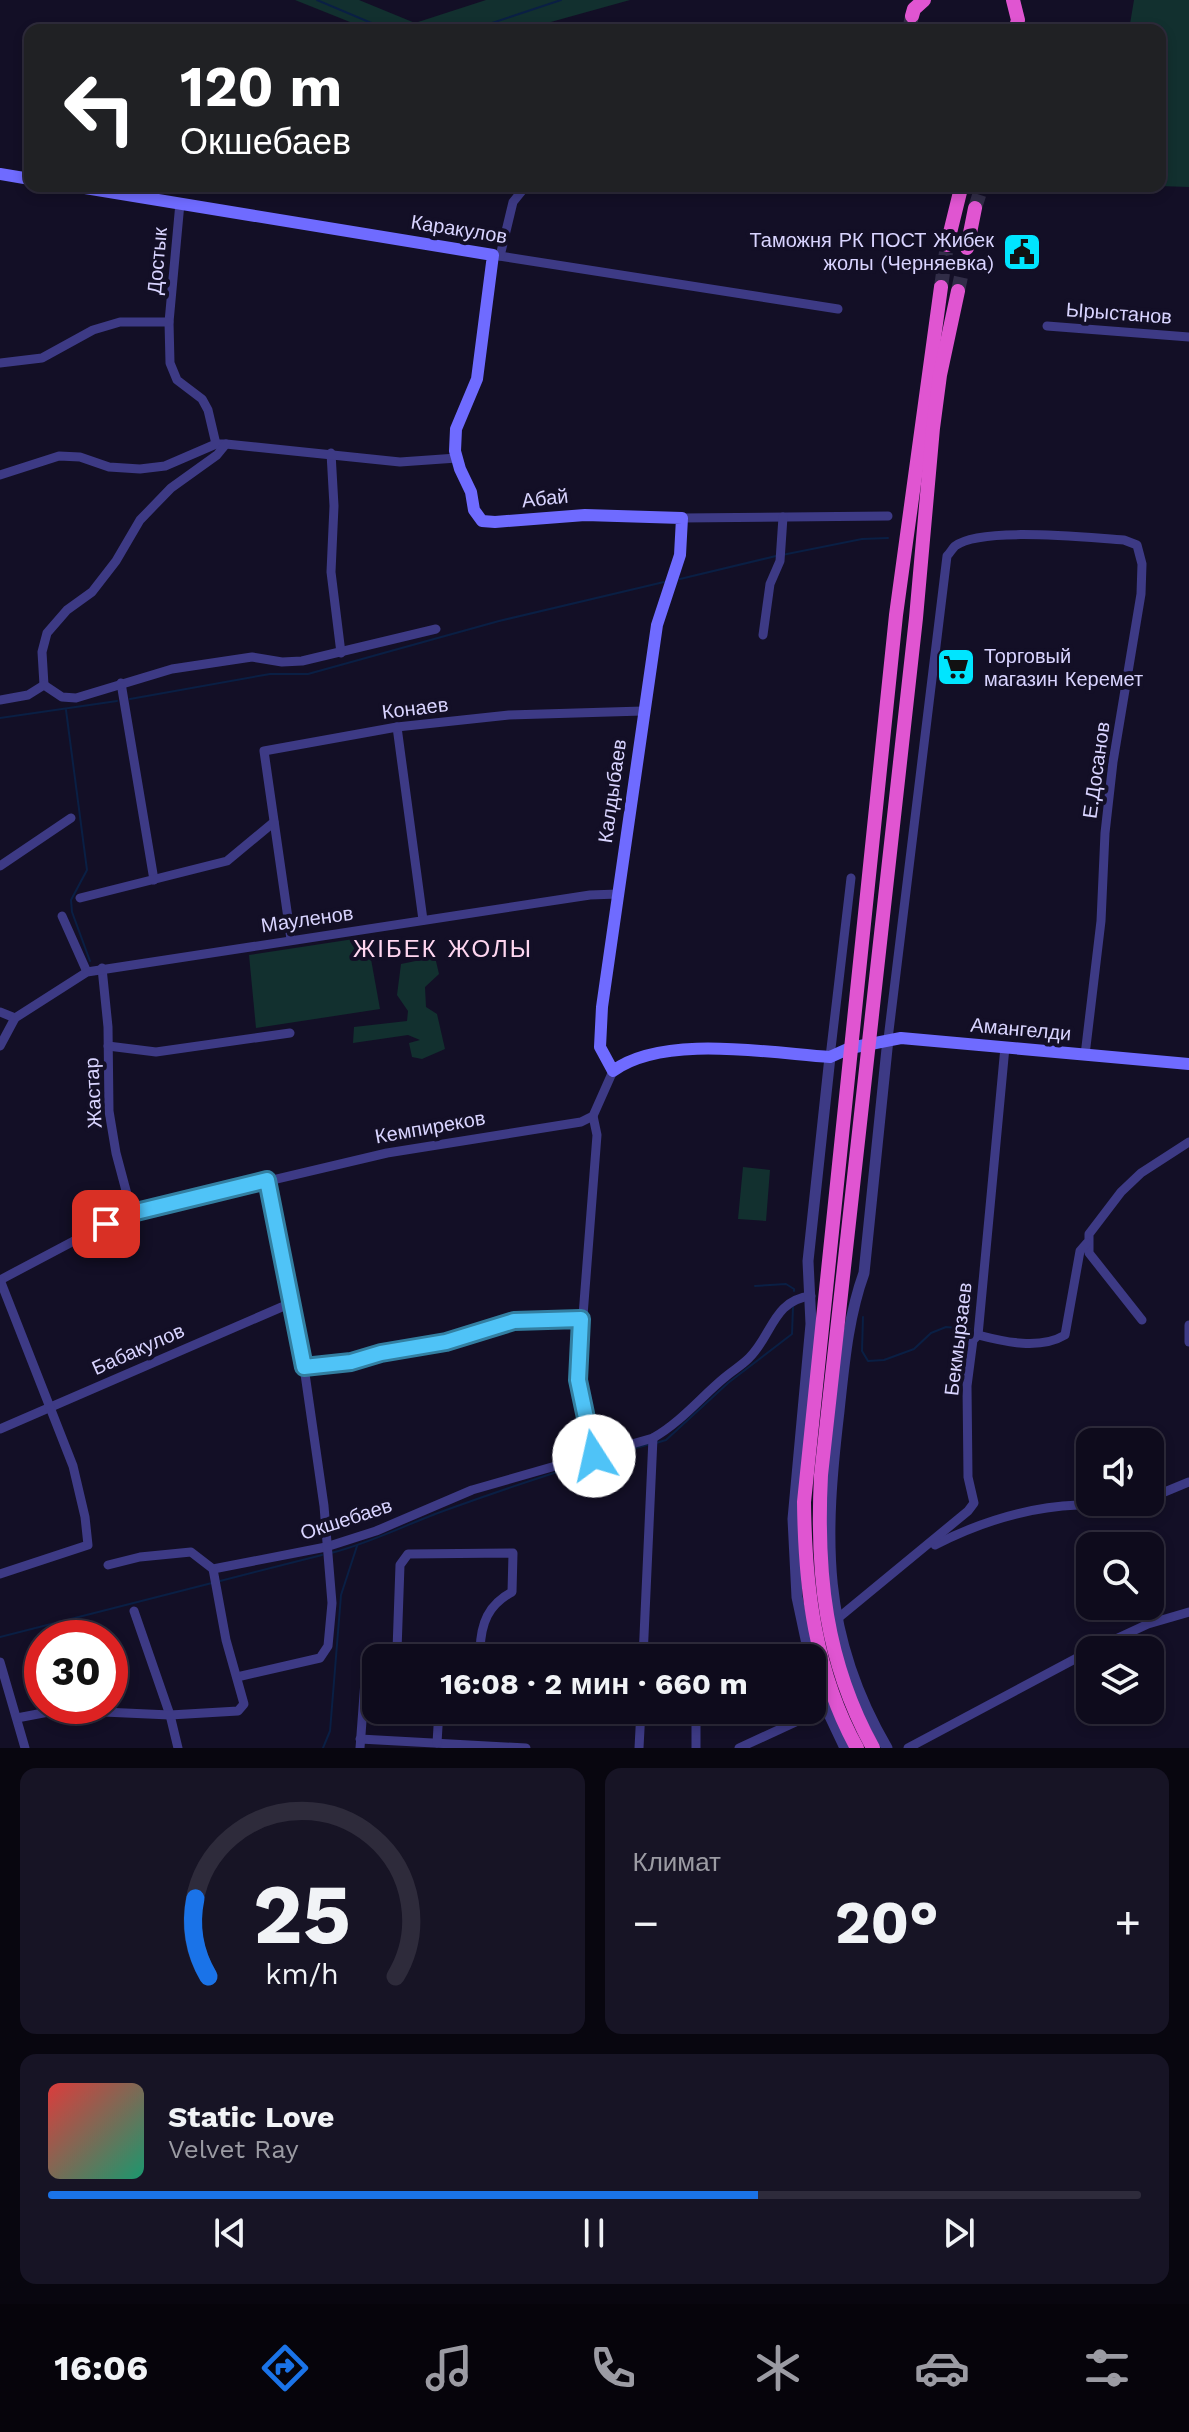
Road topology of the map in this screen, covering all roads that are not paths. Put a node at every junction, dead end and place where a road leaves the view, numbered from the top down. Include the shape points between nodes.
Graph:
1 (924, 0) edge
2 (1013, 0) edge
3 (912, 16) tunnel mouth
4 (1017, 24) edge
5 (0, 174) edge
6 (24, 178) edge
7 (111, 192) edge
8 (521, 192) edge
9 (960, 192) edge
10 (180, 203) junction
11 (975, 208) tunnel mouth
12 (947, 245) tunnel mouth
13 (967, 248) tunnel mouth
14 (496, 256) junction
15 (941, 287) tunnel mouth
16 (958, 291) tunnel mouth
17 (838, 309) dead end
18 (169, 322) junction
19 (1047, 326) dead end
20 (1189, 337) edge
21 (0, 363) edge
22 (221, 444) junction
23 (331, 453) junction
24 (457, 458) junction
25 (0, 475) edge
26 (922, 480) junction
27 (888, 516) dead end
28 (783, 517) junction
29 (682, 518) junction
30 (896, 615) junction
31 (916, 618) junction
32 (436, 629) dead end
33 (763, 635) dead end
34 (341, 653) junction
35 (121, 683) junction
36 (44, 685) junction
37 (0, 700) edge
38 (643, 711) junction
39 (397, 727) junction
40 (71, 818) dead end
41 (274, 822) junction
42 (0, 866) edge
43 (851, 878) dead end
44 (154, 880) junction
45 (618, 894) junction
46 (80, 898) dead end
47 (62, 916) dead end
48 (423, 920) junction
49 (291, 939) junction
50 (102, 968) junction
51 (87, 972) junction
52 (0, 1012) edge
53 (15, 1018) junction
54 (290, 1033) dead end
55 (888, 1039) junction
56 (869, 1044) junction
57 (0, 1046) edge
58 (108, 1046) junction
59 (1005, 1047) junction
60 (850, 1048) junction
61 (1085, 1055) junction
62 (830, 1057) junction
63 (1189, 1064) edge
64 (613, 1071) junction
65 (593, 1116) junction
66 (1189, 1142) edge
67 (267, 1180) junction
68 (132, 1213) junction
69 (1087, 1243) junction
70 (0, 1280) edge
71 (811, 1296) junction
72 (291, 1303) junction
73 (581, 1319) junction
74 (1142, 1320) dead end
75 (1189, 1325) edge
76 (978, 1335) junction
77 (1189, 1342) edge
78 (304, 1367) junction
79 (50, 1409) junction
80 (0, 1429) edge
81 (653, 1438) junction
82 (594, 1456) junction
83 (1189, 1482) edge
84 (1164, 1492) edge
85 (1076, 1505) edge
86 (326, 1547) junction
87 (921, 1553) junction
88 (108, 1565) dead end
89 (213, 1569) junction
90 (0, 1574) edge
91 (134, 1611) dead end
92 (1189, 1612) edge
93 (837, 1619) junction
94 (1123, 1636) edge
95 (397, 1644) edge
96 (480, 1644) edge
97 (644, 1644) edge
98 (807, 1644) edge
99 (1076, 1659) edge
100 (0, 1662) edge
101 (237, 1677) junction
102 (826, 1708) edge
103 (170, 1715) junction
104 (17, 1718) junction
105 (362, 1718) edge
106 (438, 1724) edge
107 (640, 1724) edge
108 (696, 1724) edge
109 (791, 1724) edge
110 (437, 1743) junction
111 (360, 1744) edge
112 (25, 1748) edge
113 (178, 1748) edge
114 (526, 1748) edge
115 (639, 1748) edge
116 (696, 1748) edge
117 (739, 1748) edge
118 (845, 1748) edge
119 (857, 1748) edge
120 (873, 1748) edge
121 (887, 1748) edge
122 (908, 1748) edge

1 - 3 highway
2 - 4 highway
5 - 6 main road
7 - 10 main road, Каракулов
8 - 14 street
9 - 12 highway
10 - 14 main road, Каракулов
10 - 18 street, Достык
11 - 13 highway
14 - 17 street, Каракулов
14 - 24 main road, Абай via 477,379 456,429
15 - 26 highway
16 - 26 highway
18 - 21 street, Достык via 120,322 93,330 42,358
18 - 22 street, Достык via 170,363 177,380 202,399
19 - 20 street, Ырыстанов
22 - 23 street
22 - 25 street via 165,466 109,467 59,456
22 - 36 street via 217,455 171,488 140,520 92,592 47,633
23 - 24 street via 400,462
23 - 34 street via 331,572
24 - 29 main road, Абай via 482,521 585,515
26 - 30 highway
26 - 31 highway
27 - 28 street, Абай
28 - 29 street, Абай
28 - 33 street via 780,561 770,584
29 - 38 main road, Калдыбаев via 680,555 657,625
30 - 31 highway
30 - 60 highway
31 - 56 highway
32 - 34 street
34 - 35 street via 302,661 219,661
35 - 36 street via 76,698 62,697
35 - 44 street
36 - 37 street via 28,695
38 - 39 street, Конаев via 509,715
38 - 45 main road, Калдыбаев
39 - 41 street, Конаев via 264,751
39 - 48 street
40 - 42 street
41 - 44 street via 227,861
41 - 49 street, Конаев
43 - 62 street
44 - 46 street
45 - 48 street, Мауленов
45 - 64 main road, Калдыбаев via 600,1039
47 - 51 street
48 - 49 street, Мауленов
49 - 50 street, Мауленов
50 - 51 street, Мауленов
50 - 58 street, Жастар
51 - 53 street, Мауленов
52 - 53 street
53 - 57 street
54 - 58 street via 156,1052
55 - 56 main road, Амангелди
55 - 59 main road, Амангелди
55 - 61 street, Е.Досанов via 947,556 956,545 980,538 1124,540 1137,545 1141,594 1113,762
55 - 93 street via 864,1273 855,1298 829,1494
56 - 60 main road, Амангелди
56 - 120 highway via 818,1527 834,1652
58 - 68 street, Жастар via 109,1111
59 - 61 main road, Амангелди
59 - 76 street, Бекмырзаев
60 - 62 main road
60 - 119 highway via 804,1502 810,1609 833,1693
61 - 63 main road, Амангелди
62 - 64 main road via 669,1050 639,1056
62 - 71 street via 808,1261
64 - 65 street
65 - 67 street, Кемпиреков
65 - 73 street via 597,1135
66 - 69 street via 1121,1192
67 - 68 street, Кемпиреков
67 - 72 street
68 - 70 street, Кемпиреков
69 - 74 street via 1089,1253
69 - 76 street via 1080,1251 1065,1335 1053,1343 1005,1342
70 - 79 street
71 - 81 street, Окшебаев via 796,1297 784,1307 751,1357
71 - 98 street via 793,1519 797,1597
72 - 78 street
72 - 79 street, Бабакулов
73 - 78 street via 514,1321 446,1342
73 - 82 street via 578,1380
75 - 77 street
76 - 87 street, Бекмырзаев via 967,1386 968,1477 974,1503
78 - 86 street
79 - 80 street, Бабакулов
79 - 90 street via 73,1466 88,1545
81 - 82 street, Окшебаев
81 - 97 street
82 - 86 street, Окшебаев via 472,1490
83 - 84 street
85 - 87 street via 1014,1514
86 - 89 street, Окшебаев
86 - 101 street via 332,1603 328,1646 320,1658
87 - 93 street, Бекмырзаев
88 - 89 street via 191,1552
89 - 101 street
91 - 103 street
92 - 94 street
93 - 121 street via 859,1691
95 - 96 street via 400,1565 408,1554 513,1553 512,1592 498,1599 481,1624
99 - 122 street
100 - 104 street
101 - 103 street via 244,1704 238,1711
102 - 118 street
103 - 104 street via 59,1710
103 - 113 street
104 - 112 street
105 - 111 street
106 - 110 street
107 - 115 street
108 - 116 street
109 - 117 street
110 - 111 street
110 - 114 street

